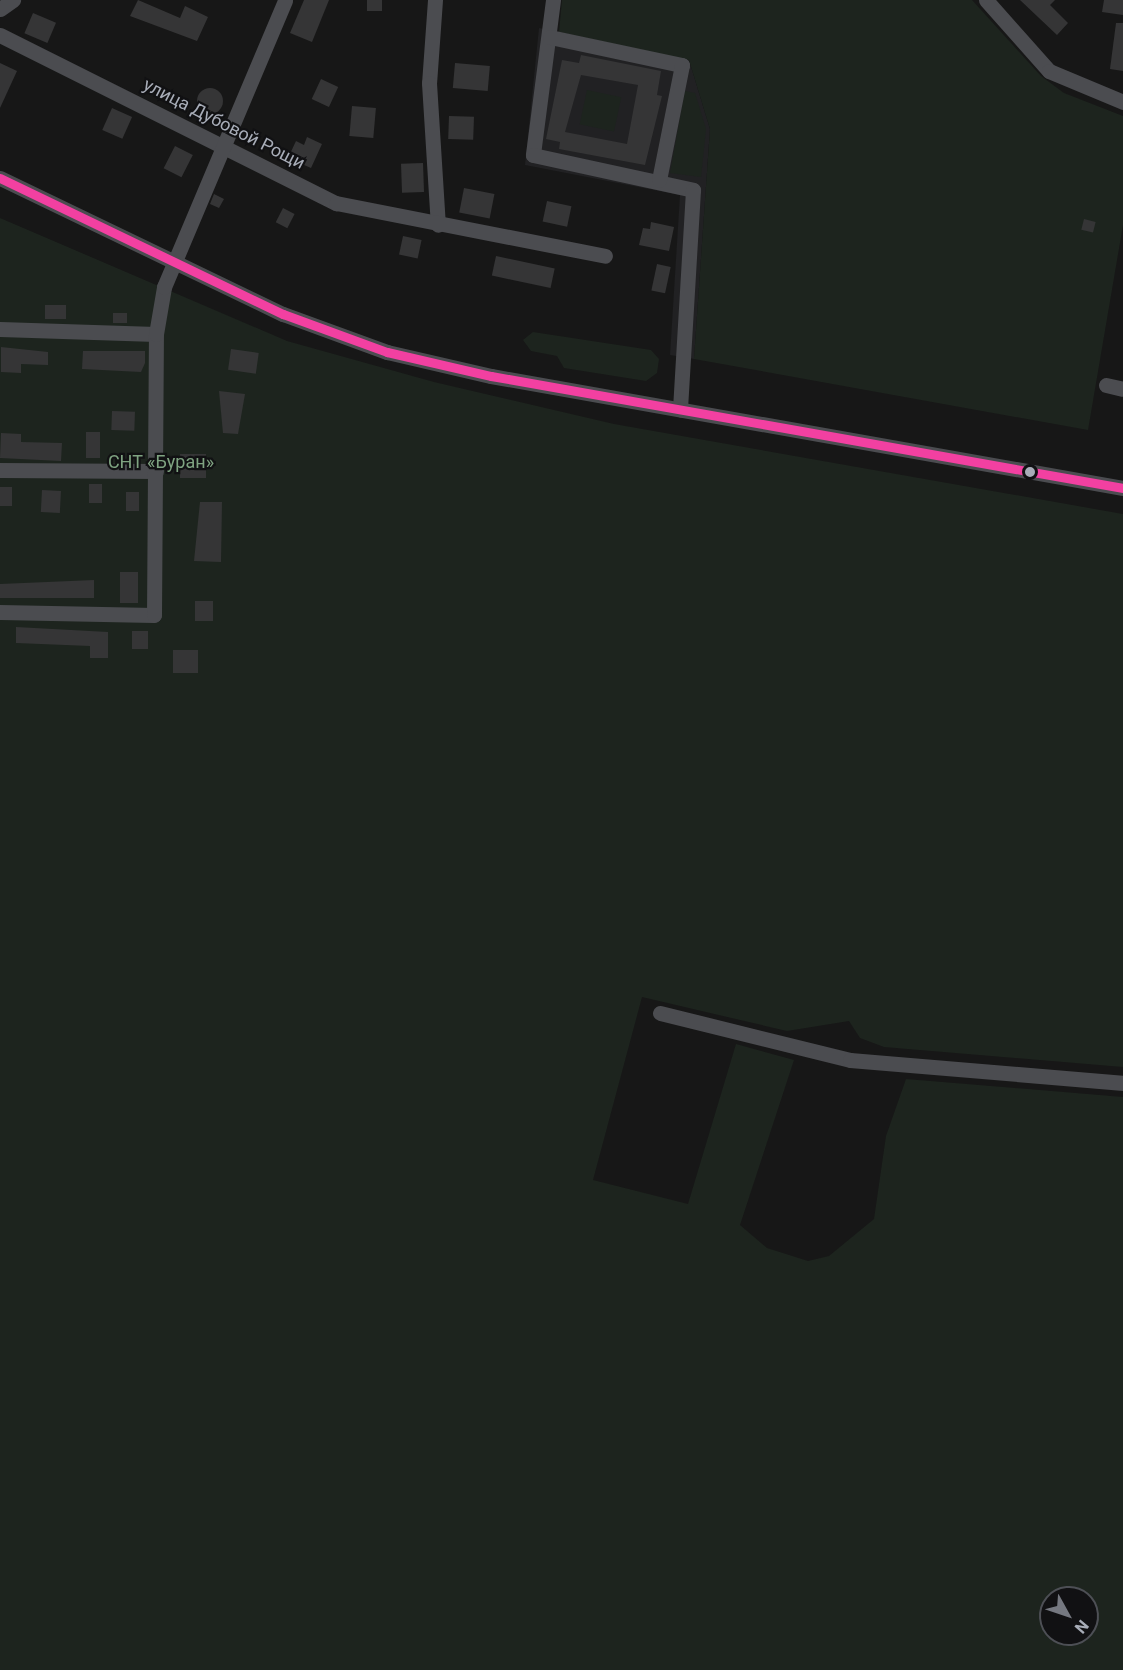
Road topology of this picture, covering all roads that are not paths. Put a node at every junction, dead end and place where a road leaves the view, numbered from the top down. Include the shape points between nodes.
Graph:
1 (13, 0) edge
2 (285, 0) edge
3 (435, 0) edge
4 (554, 0) edge
5 (986, 0) edge
6 (0, 9) edge
7 (0, 35) edge
8 (550, 37) junction
9 (1123, 102) edge
10 (225, 146) junction
11 (0, 178) edge
12 (659, 180) junction
13 (438, 225) junction
14 (605, 256) dead end
15 (177, 262) junction
16 (0, 329) edge
17 (156, 334) junction
18 (1106, 385) dead end
19 (1123, 389) edge
20 (680, 410) junction
21 (0, 470) edge
22 (156, 471) junction
23 (1123, 488) edge
24 (0, 612) edge
25 (660, 1013) dead end
26 (1123, 1083) edge

1 - 6 street
2 - 10 street
3 - 13 street via 429,83
4 - 8 street
5 - 9 street via 1049,71
7 - 10 street, улица Дубовой Рощи
8 - 12 street via 533,155
8 - 12 street via 682,65
10 - 13 street, улица Дубовой Рощи via 336,203
10 - 15 street
11 - 15 street
12 - 20 street via 691,187 694,195
13 - 14 street, улица Дубовой Рощи
15 - 17 street via 164,287
15 - 20 street via 321,331 387,352
16 - 17 street
17 - 22 street
18 - 19 street
20 - 23 street
21 - 22 street
22 - 24 street via 154,615
25 - 26 street via 850,1060

